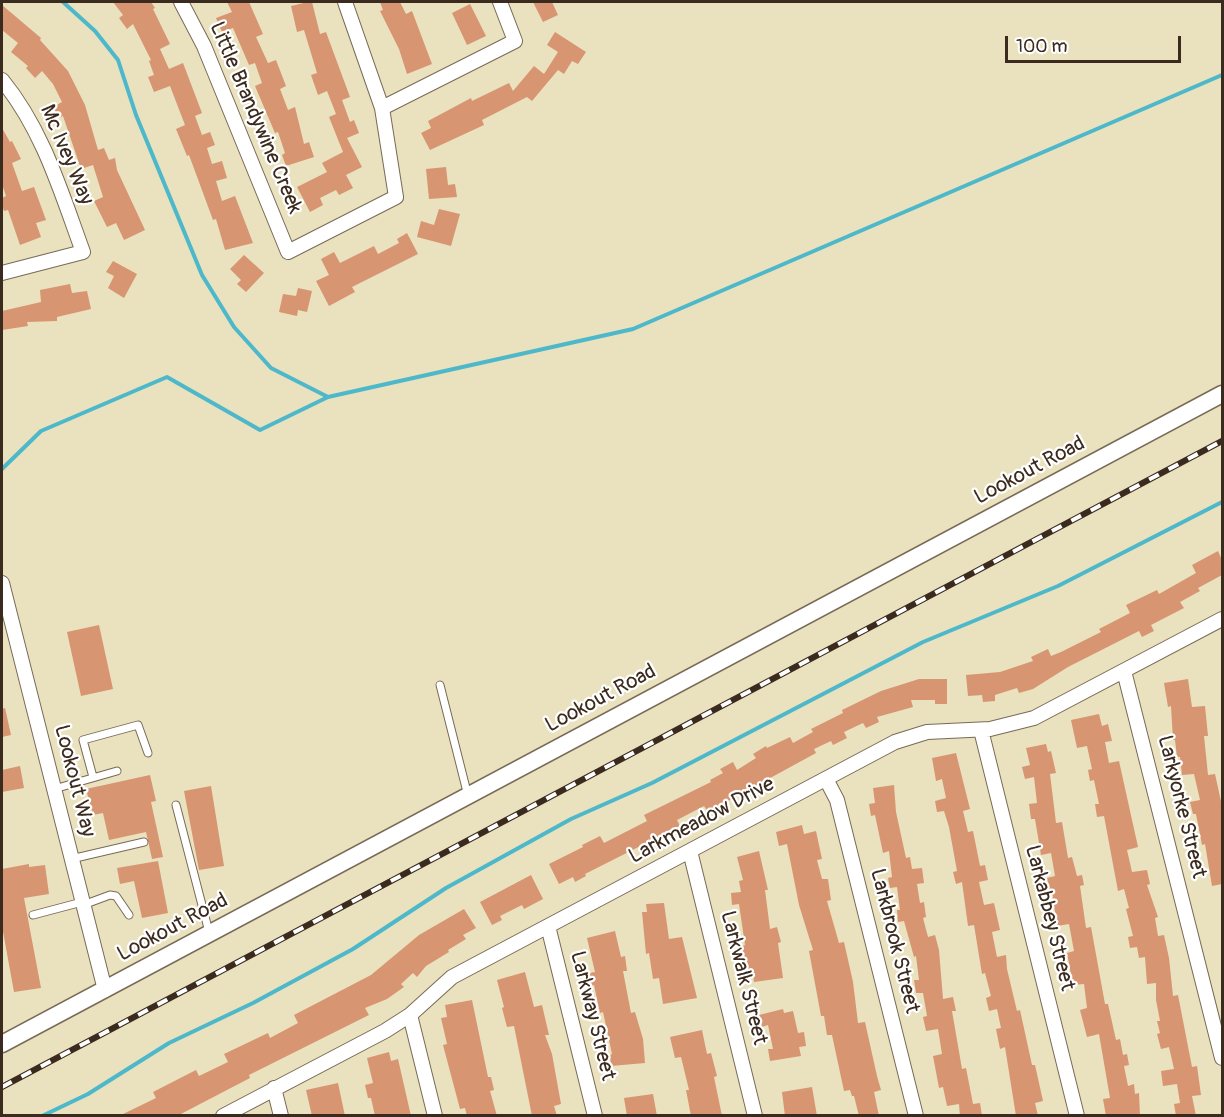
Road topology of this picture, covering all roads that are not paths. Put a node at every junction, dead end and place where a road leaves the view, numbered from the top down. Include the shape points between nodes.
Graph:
1 (181, 2) edge
2 (345, 2) edge
3 (500, 2) edge
4 (2, 81) edge
5 (382, 108) junction
6 (2, 273) edge
7 (1222, 394) edge
8 (2, 583) edge
9 (1222, 619) edge
10 (1125, 671) junction
11 (440, 686) dead end
12 (981, 730) junction
13 (148, 753) dead end
14 (117, 771) dead end
15 (93, 777) junction
16 (826, 779) junction
17 (54, 789) junction
18 (468, 796) junction
19 (177, 806) dead end
20 (144, 842) dead end
21 (690, 851) junction
22 (71, 859) junction
23 (83, 903) junction
24 (33, 915) dead end
25 (129, 915) dead end
26 (548, 927) junction
27 (209, 934) junction
28 (105, 990) junction
29 (410, 1015) junction
30 (2, 1044) edge
31 (1222, 1058) edge
32 (274, 1088) junction
33 (223, 1116) edge
34 (281, 1116) edge
35 (435, 1116) edge
36 (595, 1116) edge
37 (755, 1116) edge
38 (916, 1116) edge
39 (1077, 1116) edge

1 - 5 street, Little Brandywine Creek via 204,46 288,252 396,197
2 - 5 street
3 - 5 street via 515,41
4 - 6 street, Mc Ivey Way via 39,137 83,252
7 - 18 street, Lookout Road
8 - 17 street, Lookout Way
9 - 10 street, Larkmeadow Drive
10 - 12 street, Larkmeadow Drive via 1034,718
10 - 31 street, Larkyorke Street
11 - 18 lane
12 - 16 street, Larkmeadow Drive via 941,730 910,736
12 - 39 street, Larkabbey Street
13 - 15 lane via 138,725 83,740
14 - 15 lane
15 - 17 lane
16 - 21 street, Larkmeadow Drive
16 - 38 street, Larkbrook Street via 837,800
17 - 22 street, Lookout Way
18 - 27 street, Lookout Road
19 - 27 lane
20 - 22 lane
21 - 26 street, Larkmeadow Drive
21 - 37 street, Larkwalk Street
22 - 23 street, Lookout Way
23 - 24 lane
23 - 25 lane via 116,896
23 - 28 street, Lookout Way
26 - 29 street, Larkmeadow Drive via 452,977
26 - 36 street, Larkway Street
27 - 28 street, Lookout Road
28 - 30 street, Lookout Road
29 - 32 street, Larkmeadow Drive
29 - 35 street
32 - 33 street, Larkmeadow Drive
32 - 34 street

